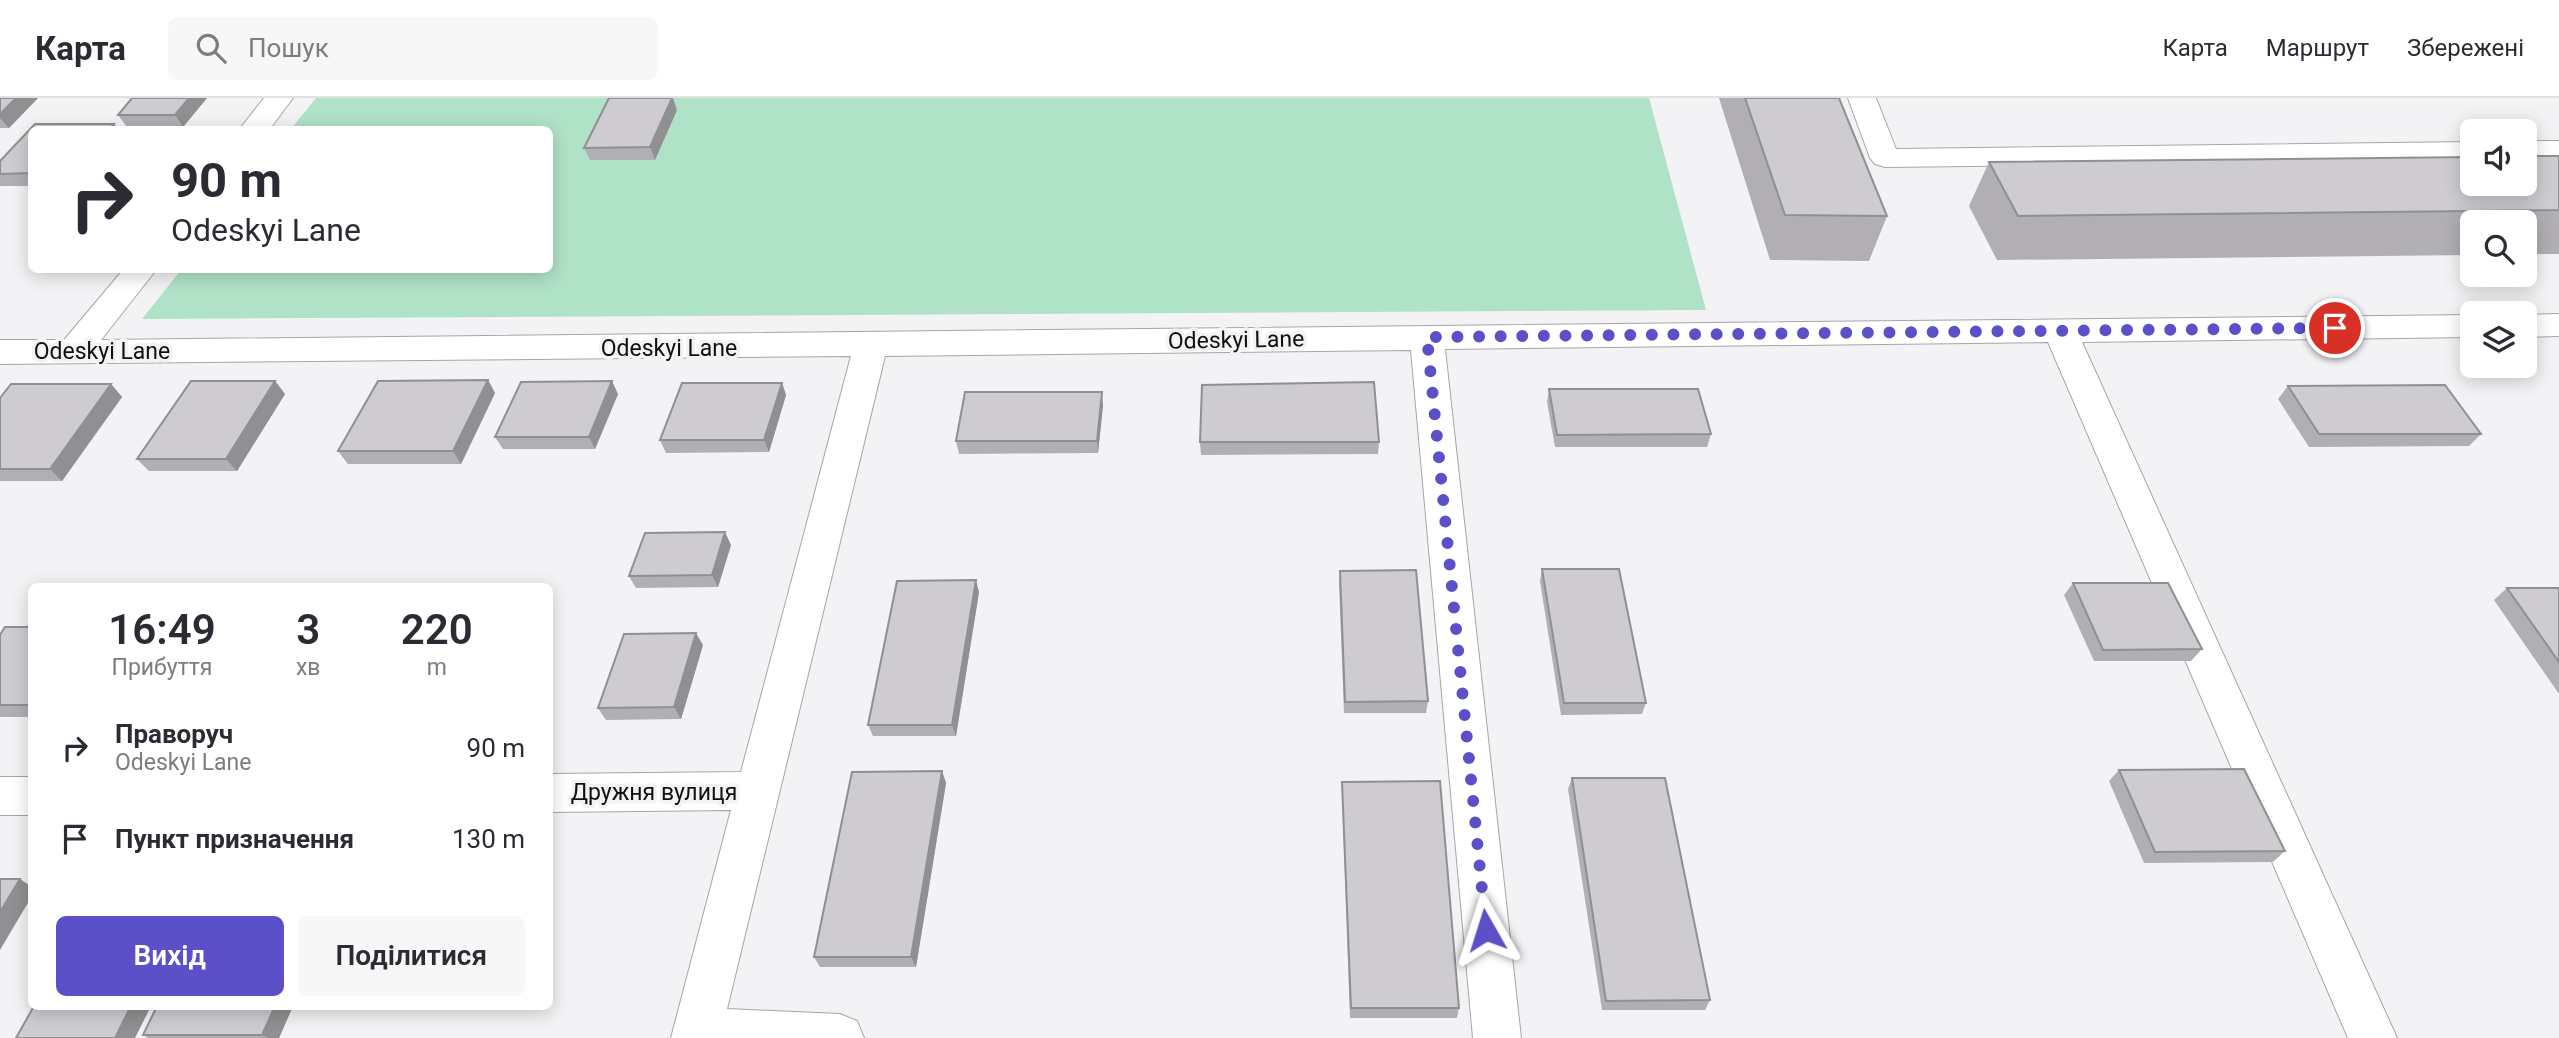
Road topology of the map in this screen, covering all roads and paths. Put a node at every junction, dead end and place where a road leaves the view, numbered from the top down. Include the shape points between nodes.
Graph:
1 (279, 98) edge
2 (1862, 98) edge
3 (256, 126) edge
4 (2537, 150) edge
5 (2559, 150) edge
6 (2460, 151) edge
7 (138, 273) edge
8 (2460, 326) edge
9 (2537, 326) edge
10 (2559, 326) edge
11 (2060, 331) junction
12 (1427, 337) junction
13 (871, 346) junction
14 (74, 351) junction
15 (0, 352) edge
16 (758, 792) junction
17 (553, 793) edge
18 (0, 796) edge
19 (28, 796) edge
20 (696, 1035) edge
21 (840, 1038) edge
22 (1497, 1038) edge
23 (2373, 1038) edge

1 - 3 street
2 - 6 street via 1885,158
4 - 5 street
7 - 14 street
8 - 11 street, Odeskyi Lane
9 - 10 street
11 - 12 street, Odeskyi Lane
11 - 23 street
12 - 13 street, Odeskyi Lane
12 - 22 street
13 - 14 street, Odeskyi Lane
13 - 16 street
14 - 15 street, Odeskyi Lane
16 - 17 street, Дружня вулиця
16 - 20 street
18 - 19 street
20 - 21 street

